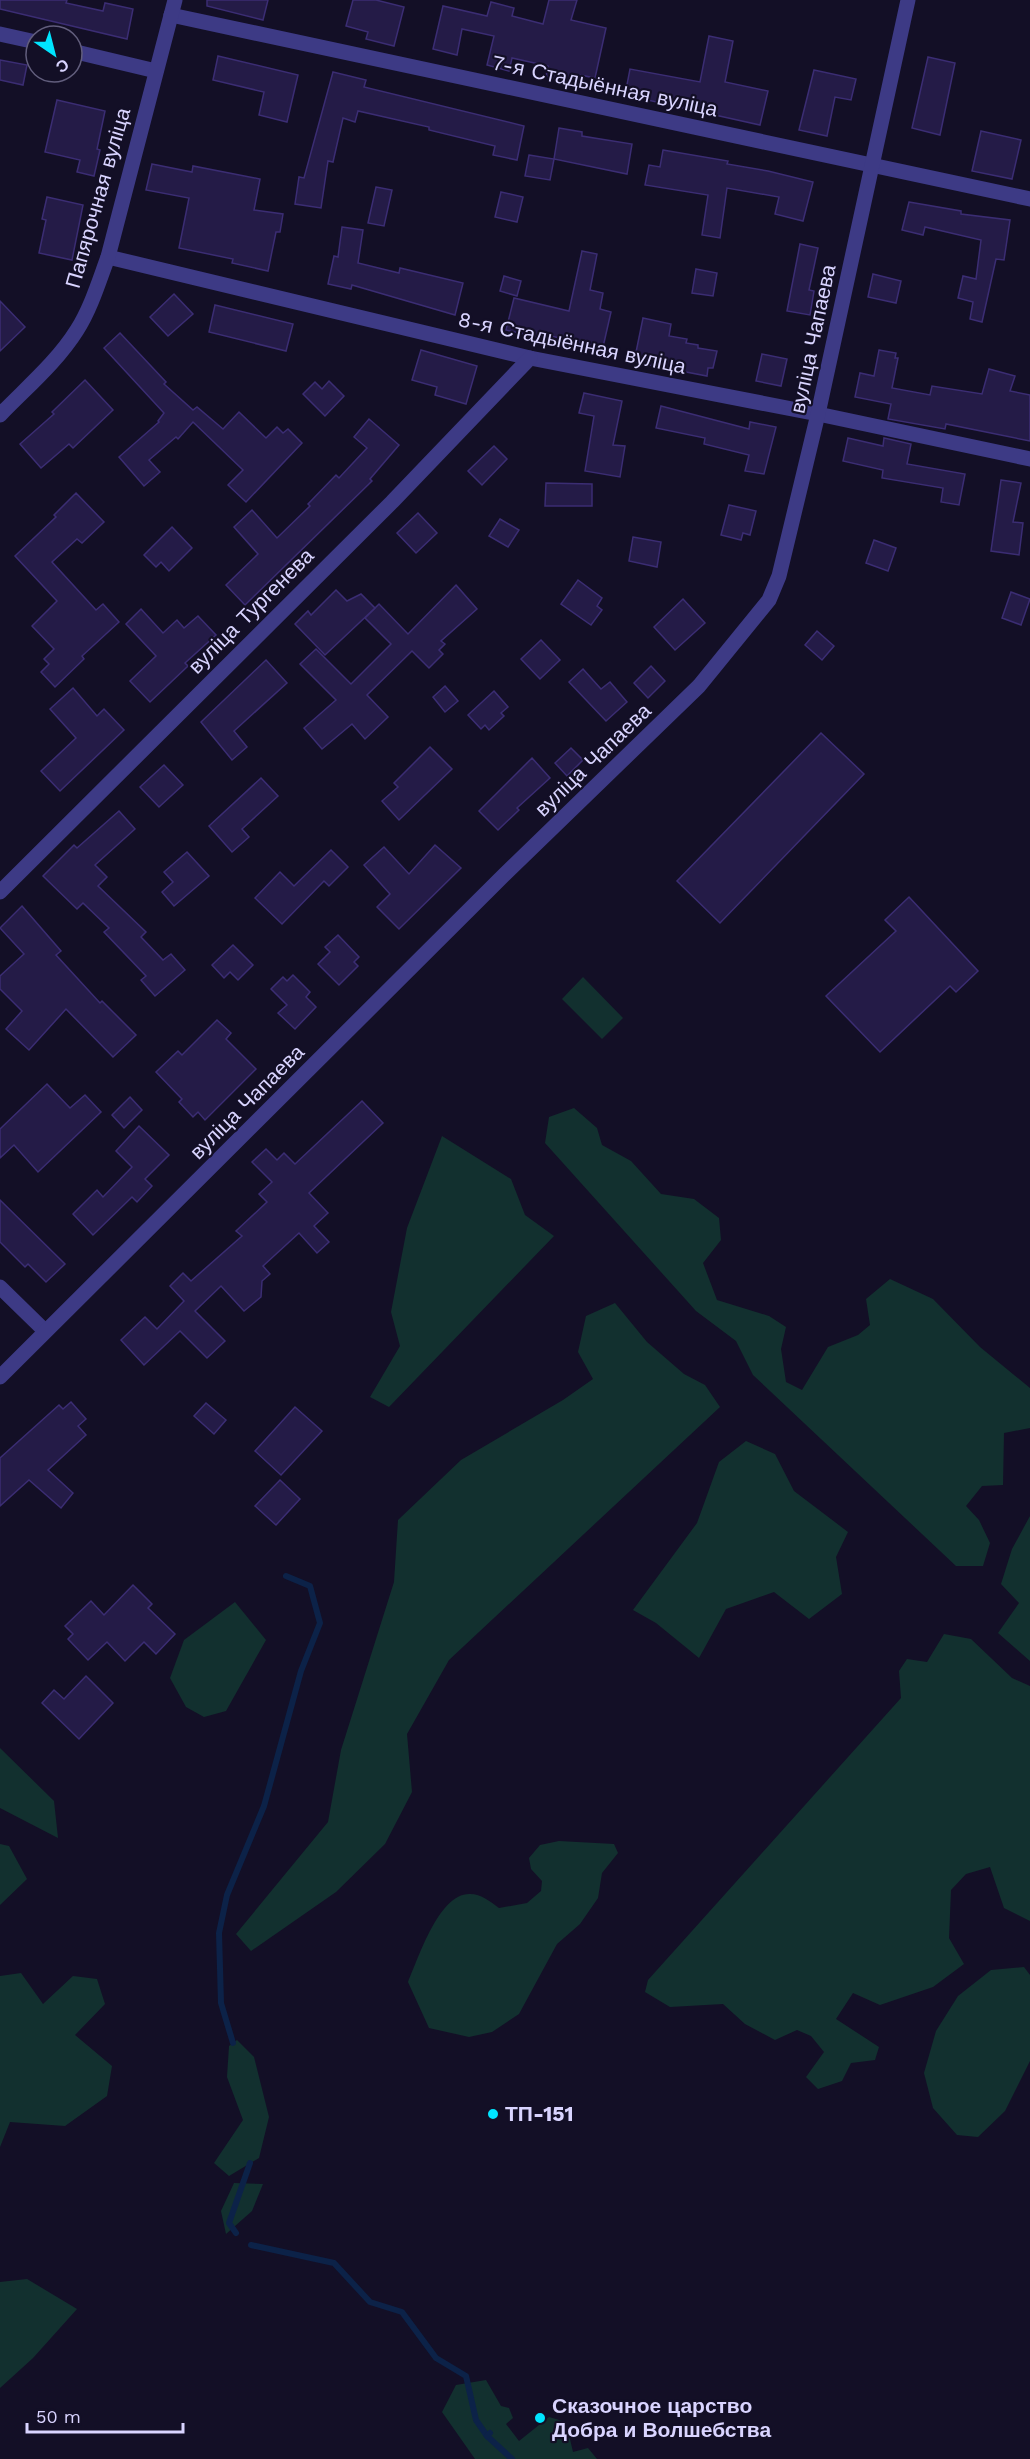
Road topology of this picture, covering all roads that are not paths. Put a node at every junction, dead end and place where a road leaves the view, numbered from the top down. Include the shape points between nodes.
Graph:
1 (175, 0) edge
2 (908, 0) edge
3 (171, 15) junction
4 (0, 34) edge
5 (24, 39) edge
6 (84, 54) edge
7 (156, 70) junction
8 (873, 164) junction
9 (1030, 199) edge
10 (108, 257) junction
11 (530, 358) junction
12 (818, 414) junction
13 (0, 415) edge
14 (1030, 459) edge
15 (0, 892) edge
16 (0, 1287) edge
17 (45, 1331) junction
18 (0, 1377) edge

1 - 3 street, Папярочная вуліца
2 - 8 street, вуліца Чапаева
3 - 7 street, Папярочная вуліца
3 - 8 street, 7-я Стадыённая вуліца
4 - 5 street
6 - 7 street
7 - 10 street, Папярочная вуліца
8 - 9 street, 7-я Стадыённая вуліца
8 - 12 street, вуліца Чапаева
10 - 11 street, 8-я Стадыённая вуліца
10 - 13 street, Папярочная вуліца via 78,329 46,369
11 - 12 street, 8-я Стадыённая вуліца
11 - 15 street, вуліца Тургенева via 392,502
12 - 14 street, 8-я Стадыённая вуліца
12 - 17 street, вуліца Чапаева via 779,576 769,600 716,669
16 - 17 street
17 - 18 street, вуліца Чапаева

